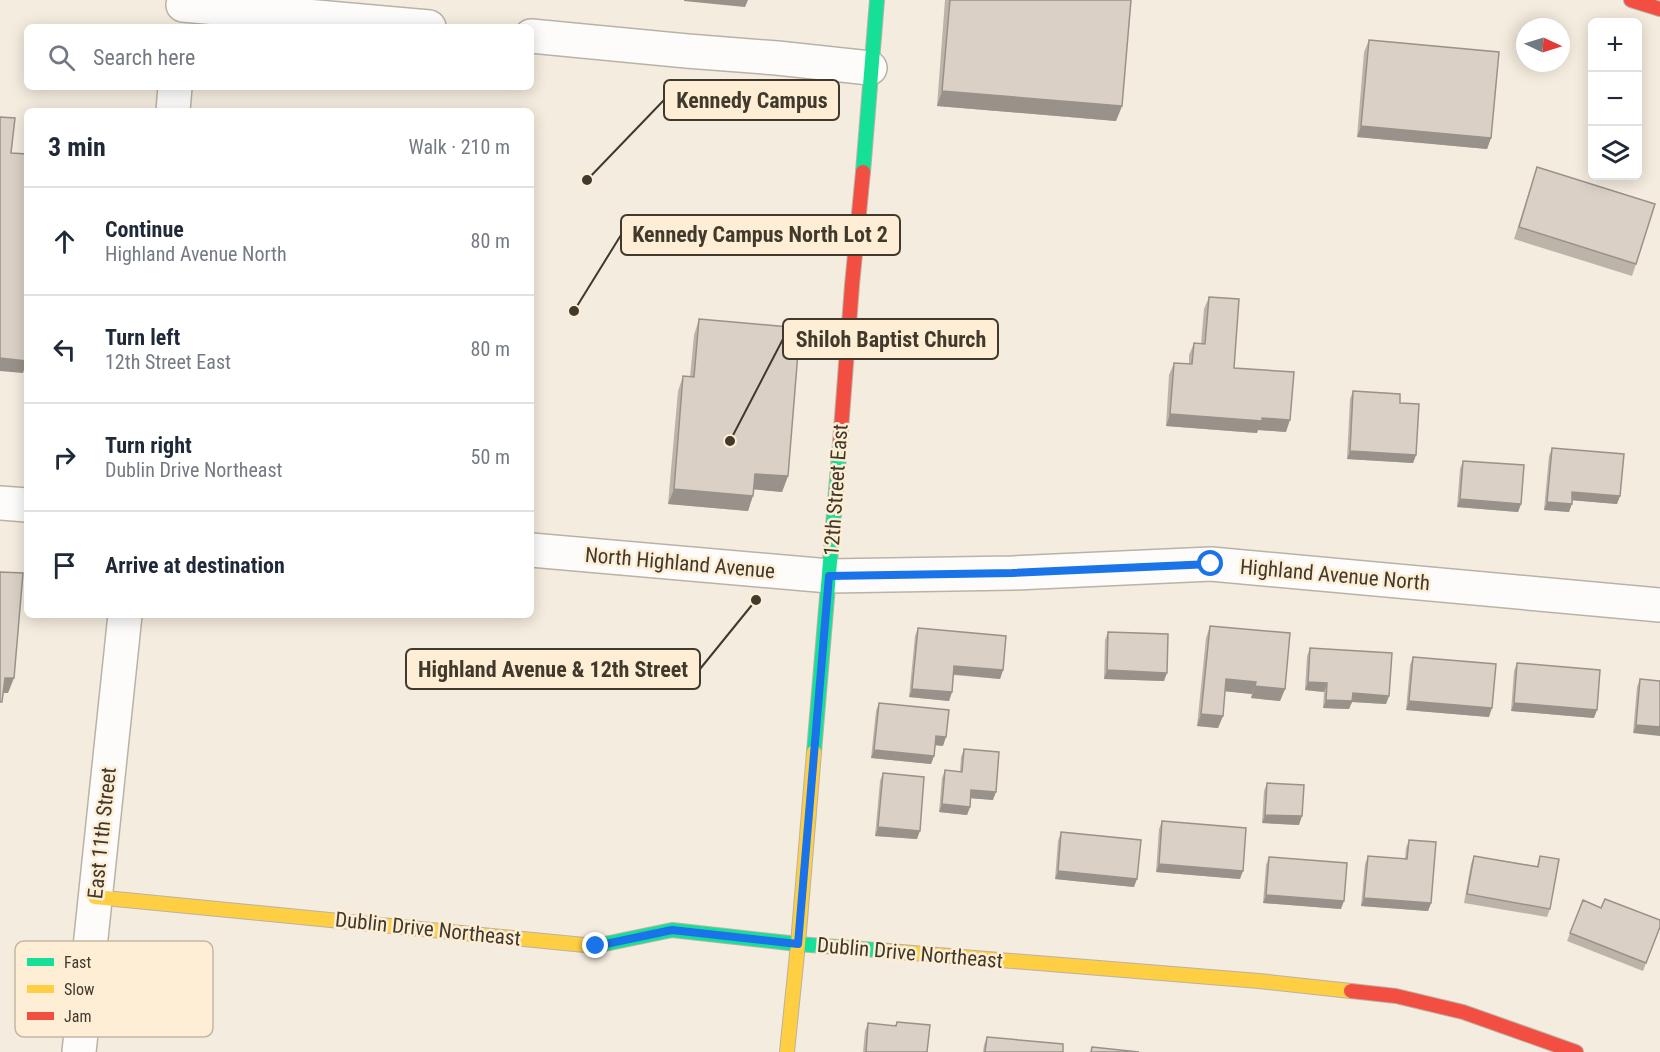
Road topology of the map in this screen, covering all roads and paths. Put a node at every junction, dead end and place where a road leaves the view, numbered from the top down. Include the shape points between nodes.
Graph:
1 (877, 0) edge
2 (1631, 0) edge
3 (1660, 9) edge
4 (182, 10) edge
5 (385, 24) edge
6 (534, 36) edge
7 (870, 68) junction
8 (175, 90) edge
9 (173, 108) edge
10 (0, 502) edge
11 (24, 505) edge
12 (534, 550) edge
13 (829, 576) junction
14 (1660, 604) edge
15 (125, 618) edge
16 (95, 897) junction
17 (90, 941) edge
18 (798, 944) junction
19 (81, 1037) edge
20 (79, 1052) edge
21 (786, 1052) edge
22 (1576, 1052) edge

1 - 7 street, 12th Street East
2 - 3 street
4 - 5 street
6 - 7 street
7 - 13 street, 12th Street East
8 - 9 street
10 - 11 street
12 - 13 street, North Highland Avenue
13 - 14 street, Highland Avenue North via 1211,564
13 - 18 street, 12th Street East
15 - 16 street, East 11th Street
16 - 17 street, East 11th Street
16 - 18 street, Dublin Drive Northeast via 596,946 672,930
18 - 21 street, 12th Street East
18 - 22 street, Dublin Drive Northeast via 1247,980 1396,996 1463,1012
19 - 20 street, East 11th Street

